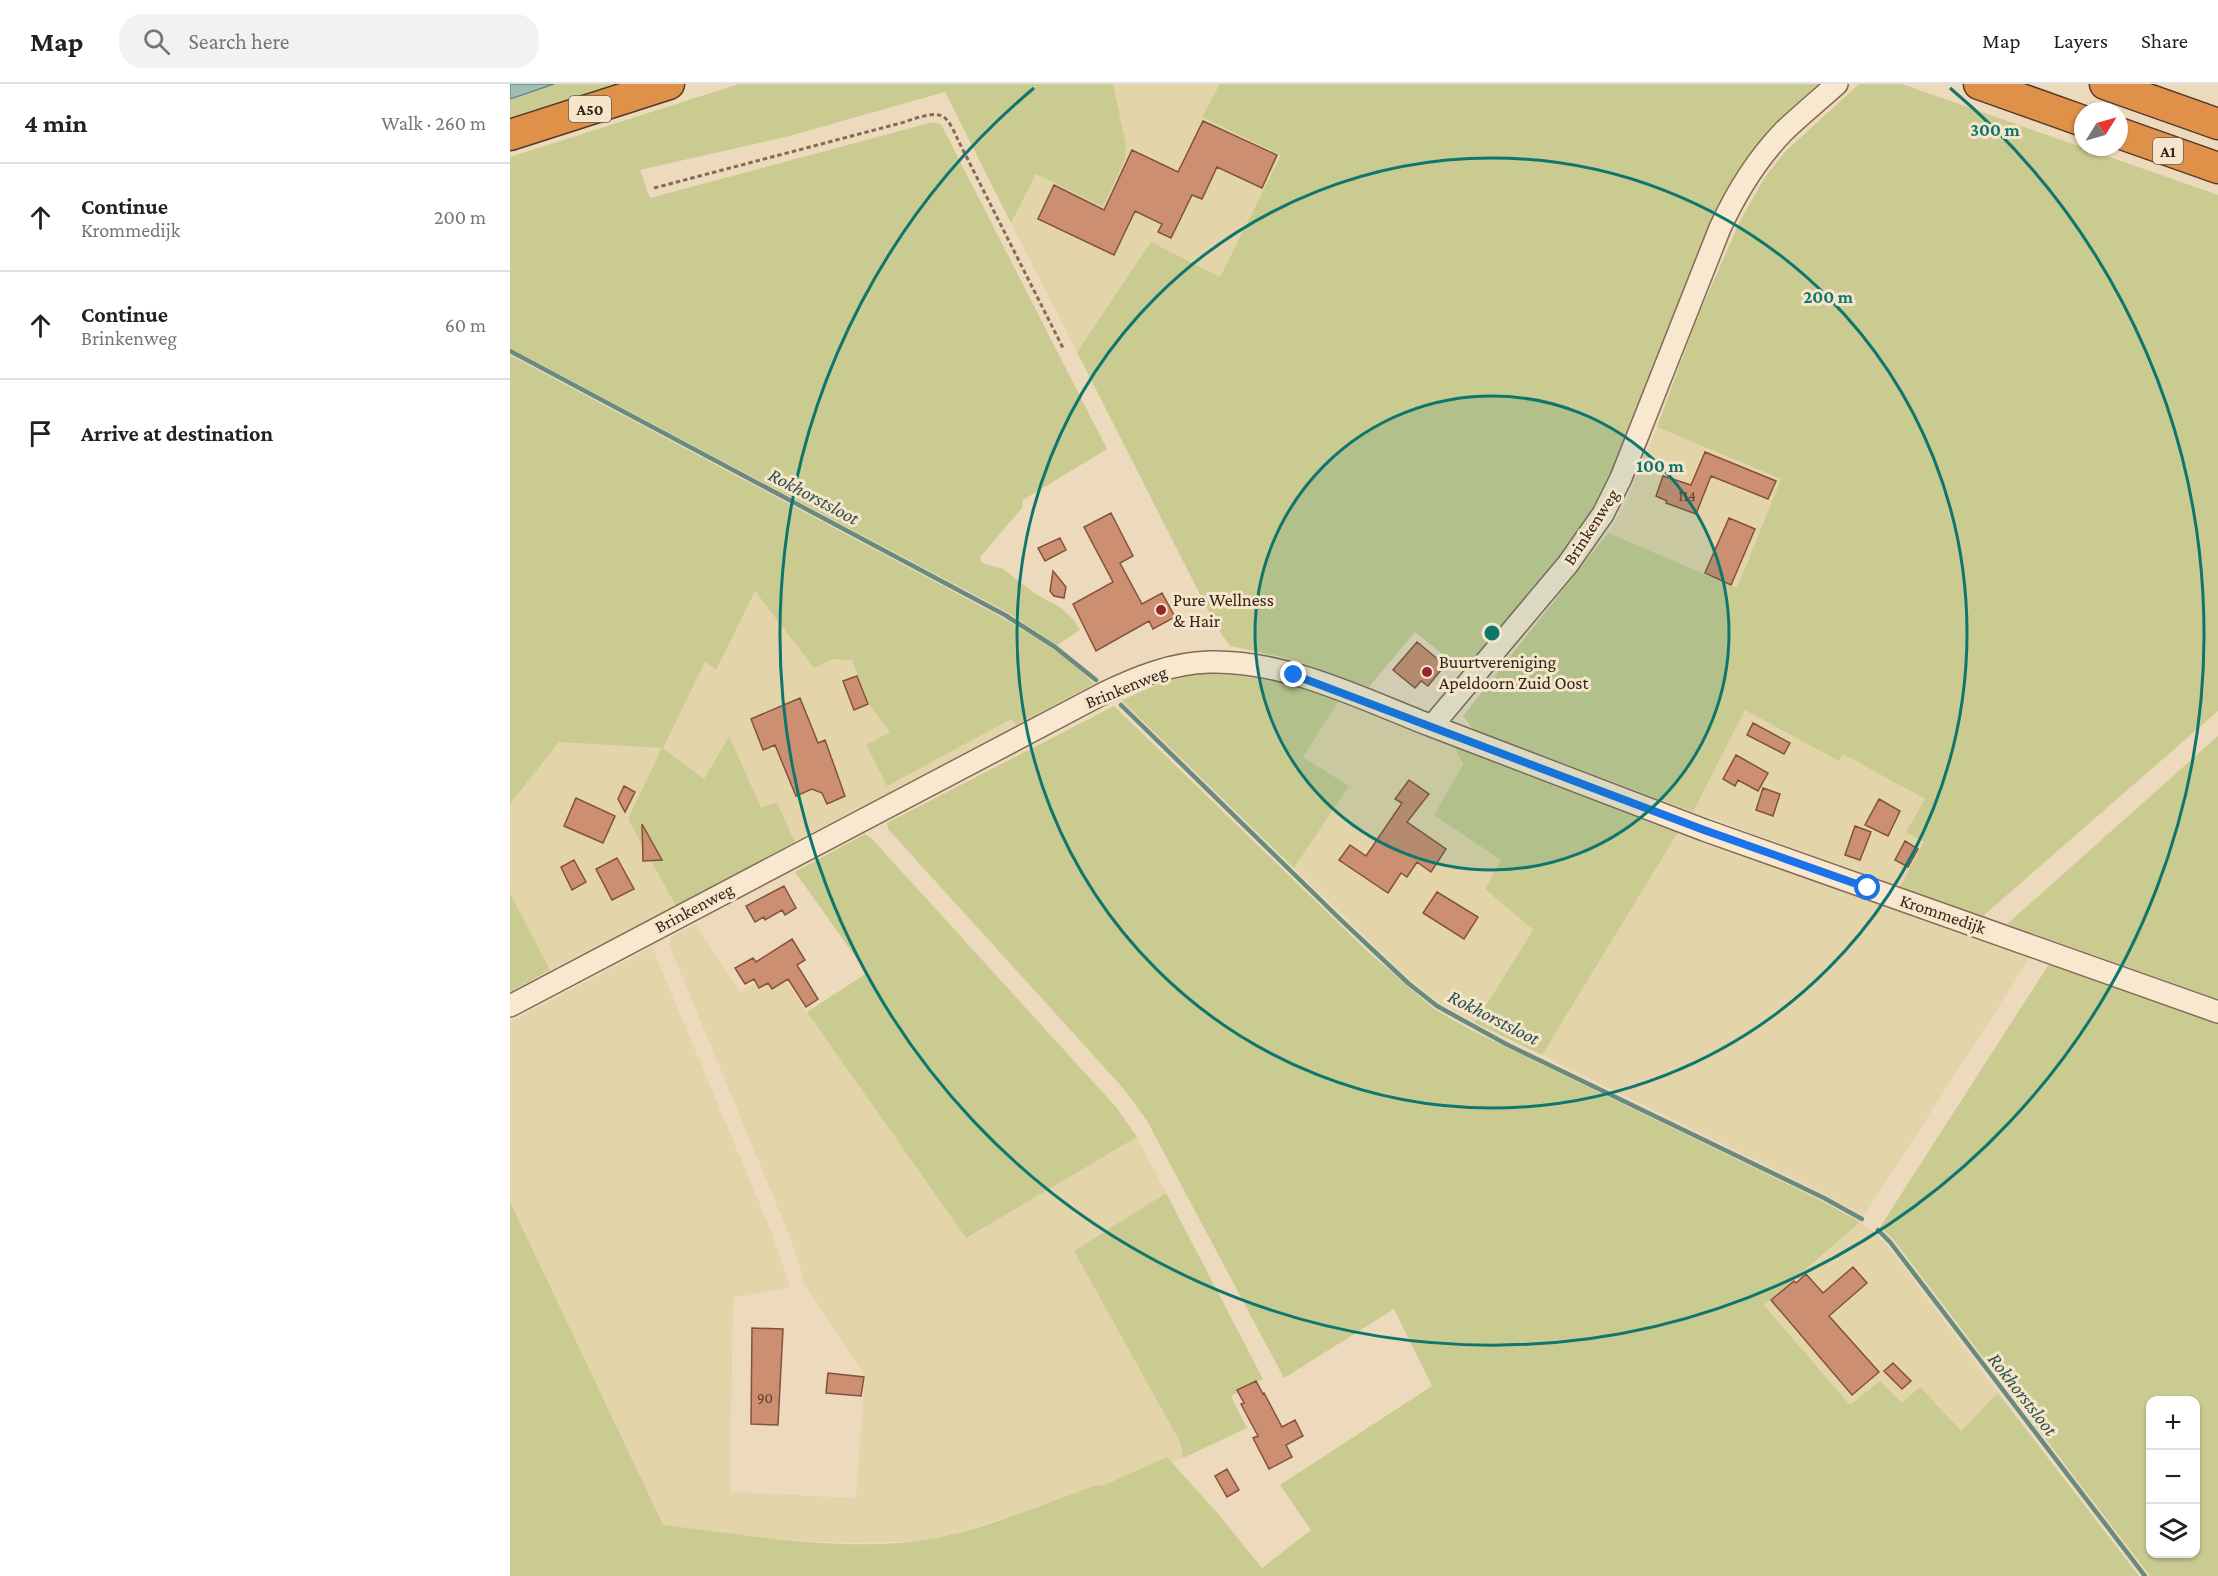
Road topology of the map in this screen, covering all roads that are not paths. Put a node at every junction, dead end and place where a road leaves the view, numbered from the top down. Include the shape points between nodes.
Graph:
1 (669, 84) edge
2 (1837, 84) edge
3 (1979, 84) edge
4 (2105, 84) edge
5 (2074, 118) edge
6 (2218, 124) edge
7 (510, 135) edge
8 (2128, 136) edge
9 (2218, 168) edge
10 (1432, 726) junction
11 (510, 1006) edge
12 (2218, 1012) edge

1 - 7 highway, A50
2 - 10 street, Brinkenweg via 1783,132 1732,202 1621,478 1599,521 1568,564
3 - 5 highway
4 - 6 highway, A1
8 - 9 highway, A1
10 - 11 street, Brinkenweg via 1311,680 1260,666 1208,662 1150,673 1104,693
10 - 12 street, Krommedijk via 1704,830

